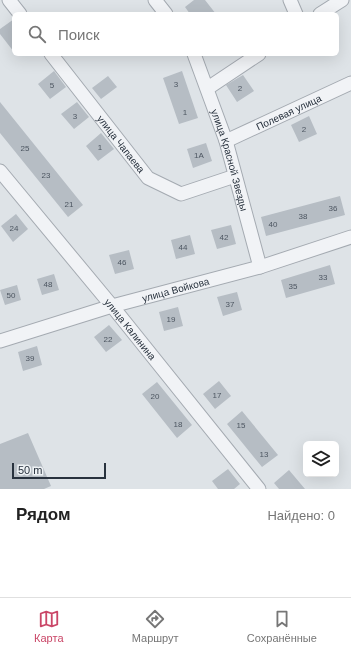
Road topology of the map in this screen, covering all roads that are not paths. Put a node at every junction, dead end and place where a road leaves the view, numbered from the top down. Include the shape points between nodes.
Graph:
1 (9, 0) edge
2 (155, 0) edge
3 (290, 0) edge
4 (342, 0) edge
5 (18, 12) edge
6 (164, 12) edge
7 (295, 12) edge
8 (323, 12) edge
9 (54, 56) edge
10 (195, 56) edge
11 (256, 56) edge
12 (351, 83) edge
13 (208, 88) junction
14 (226, 141) junction
15 (0, 171) edge
16 (235, 176) junction
17 (351, 237) edge
18 (260, 267) junction
19 (112, 306) junction
20 (0, 341) edge
21 (259, 489) edge

1 - 5 street
2 - 6 street
3 - 7 street
4 - 8 street
9 - 16 street, улица Чапаева via 148,178 181,194
10 - 13 street, улица Красной Звезды
11 - 13 street
12 - 14 street, Полевая улица
13 - 14 street, улица Красной Звезды
14 - 16 street, улица Красной Звезды
15 - 19 street, улица Калинина
16 - 18 street, улица Красной Звезды
17 - 18 street, улица Войкова
18 - 19 street, улица Войкова
19 - 20 street, улица Войкова
19 - 21 street, улица Калинина

